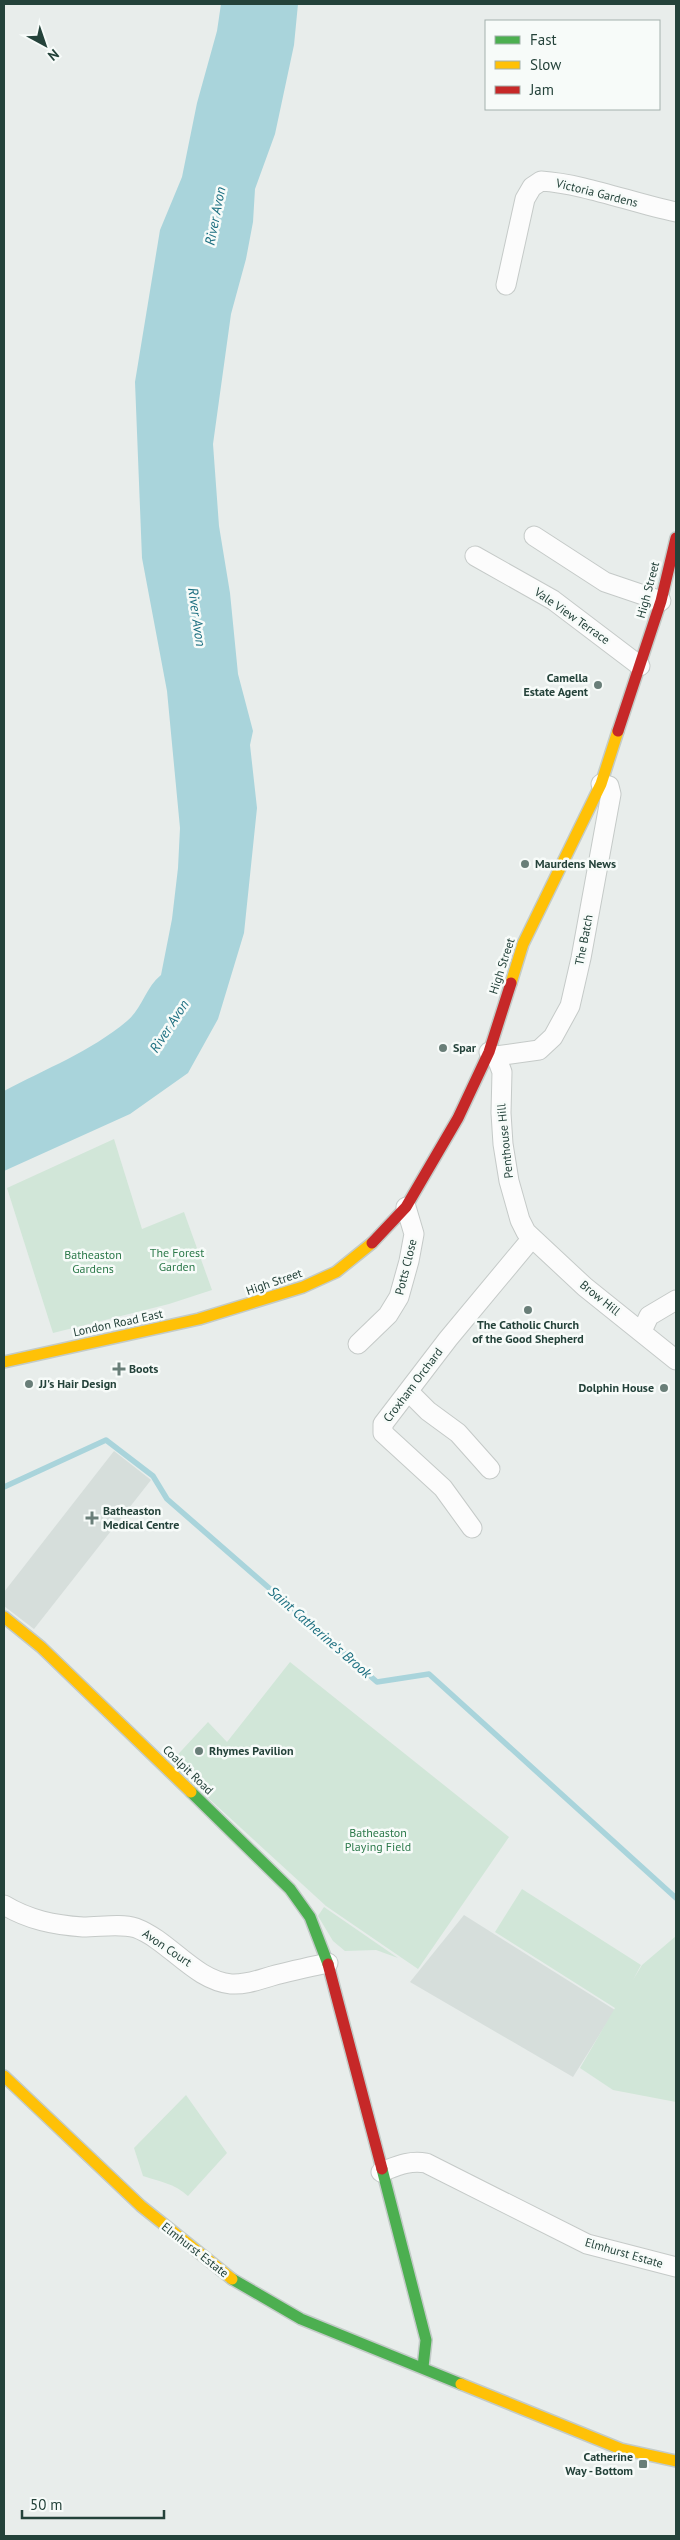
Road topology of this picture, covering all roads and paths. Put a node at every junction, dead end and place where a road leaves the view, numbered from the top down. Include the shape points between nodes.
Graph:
1 (676, 212) edge
2 (506, 285) dead end
3 (534, 536) dead end
4 (676, 538) edge
5 (475, 556) dead end
6 (661, 601) junction
7 (640, 666) junction
8 (601, 784) junction
9 (492, 1054) junction
10 (406, 1207) junction
11 (529, 1235) junction
12 (676, 1300) edge
13 (237, 1309) joint
14 (642, 1331) junction
15 (358, 1344) dead end
16 (676, 1360) edge
17 (4, 1362) edge
18 (409, 1392) junction
19 (490, 1469) dead end
20 (472, 1528) dead end
21 (4, 1617) edge
22 (4, 1905) edge
23 (328, 1963) junction
24 (4, 2076) edge
25 (382, 2172) junction
26 (676, 2268) edge
27 (423, 2367) junction
28 (676, 2461) edge

1 - 2 street, Victoria Gardens via 541,180 525,199
3 - 6 street via 605,582
4 - 6 street, High Street
5 - 7 street, Vale View Terrace via 553,600
6 - 7 street, High Street
7 - 8 street, High Street
8 - 9 street, High Street via 523,944
8 - 9 street, The Batch via 609,786 611,794 570,1006 553,1037 539,1050
9 - 10 street, High Street
9 - 11 street, Penthouse Hill via 502,1072 501,1112 509,1181 520,1220
10 - 13 street, High Street via 386,1231 336,1272
10 - 15 street, Potts Close via 414,1234 399,1297 388,1315
11 - 14 street, Brow Hill via 585,1287
11 - 18 street, Croxham Orchard
12 - 14 street via 649,1316
13 - 17 street, London Road East
14 - 16 street, Brow Hill
18 - 19 street via 458,1433
18 - 20 street, Croxham Orchard via 382,1424 383,1433 443,1488
21 - 23 street, Coalpit Road via 41,1647 290,1889 310,1917
22 - 23 street, Avon Court via 24,1916 54,1924 135,1928 206,1975 232,1984 252,1983
23 - 25 street
24 - 27 street, Elmhurst Estate via 171,2233 231,2278 301,2319
25 - 26 street, Elmhurst Estate via 403,2163 426,2163 587,2244
25 - 27 street via 426,2340
27 - 28 street, Elmhurst Estate via 621,2449

